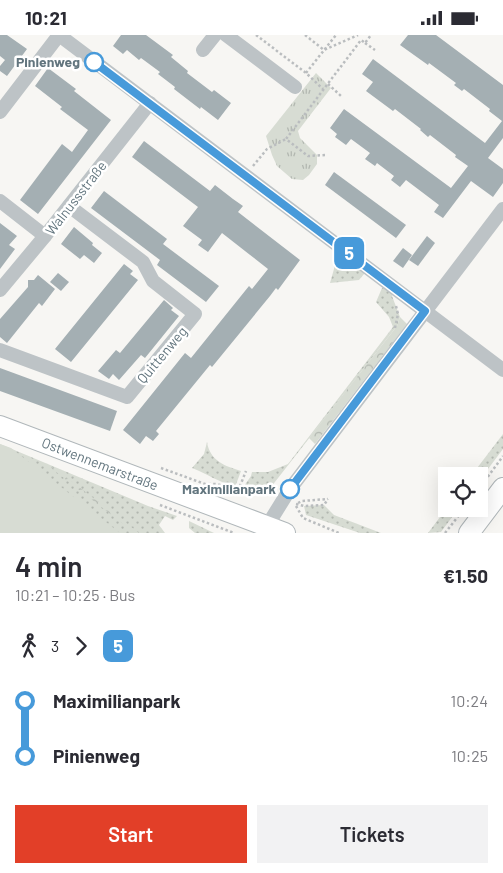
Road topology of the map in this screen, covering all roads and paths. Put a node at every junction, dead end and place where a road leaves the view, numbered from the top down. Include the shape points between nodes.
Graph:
1 (59, 35) edge
2 (215, 35) edge
3 (226, 35) edge
4 (256, 35) edge
5 (305, 35) edge
6 (336, 35) edge
7 (358, 35) edge
8 (370, 35) edge
9 (365, 43) junction
10 (202, 50) dead end
11 (324, 50) junction
12 (375, 50) dead end
13 (306, 73) junction
14 (328, 83) junction
15 (295, 87) dead end
16 (324, 89) junction
17 (341, 96) dead end
18 (150, 103) junction
19 (0, 112) edge
20 (286, 139) junction
21 (324, 155) dead end
22 (246, 176) junction
23 (0, 201) edge
24 (69, 206) junction
25 (503, 209) edge
26 (46, 236) junction
27 (0, 290) edge
28 (425, 311) junction
29 (0, 350) edge
30 (503, 371) edge
31 (0, 426) edge
32 (503, 456) edge
33 (246, 471) dead end
34 (488, 477) edge
35 (503, 489) edge
36 (238, 491) dead end
37 (242, 493) dead end
38 (285, 495) junction
39 (457, 517) edge
40 (276, 530) edge
41 (228, 532) edge
42 (234, 533) edge
43 (339, 533) edge
44 (444, 533) edge
45 (469, 533) edge

1 - 18 street
1 - 19 street
2 - 10 street
3 - 15 street
4 - 13 path
5 - 11 path
6 - 11 path
7 - 11 path
8 - 9 path
9 - 12 path
9 - 14 path via 361,40
11 - 13 path
13 - 16 path
14 - 16 path
14 - 17 path
16 - 20 path
18 - 22 street
18 - 24 street, Walnussstraße
20 - 21 path via 308,156
20 - 22 path via 267,149
22 - 28 street
23 - 26 street
24 - 26 street, Walnussstraße
24 - 29 street, Quittenweg via 143,262 153,281 195,314 127,397
25 - 28 street
26 - 27 street, Walnussstraße
28 - 30 street
28 - 38 street
31 - 40 street, Ostwennemarstraße
32 - 34 path
33 - 36 path
35 - 45 street
37 - 38 path
38 - 38 path via 302,501 328,499 324,505 304,506
38 - 40 street
38 - 43 path via 303,518
39 - 44 path
41 - 42 path

